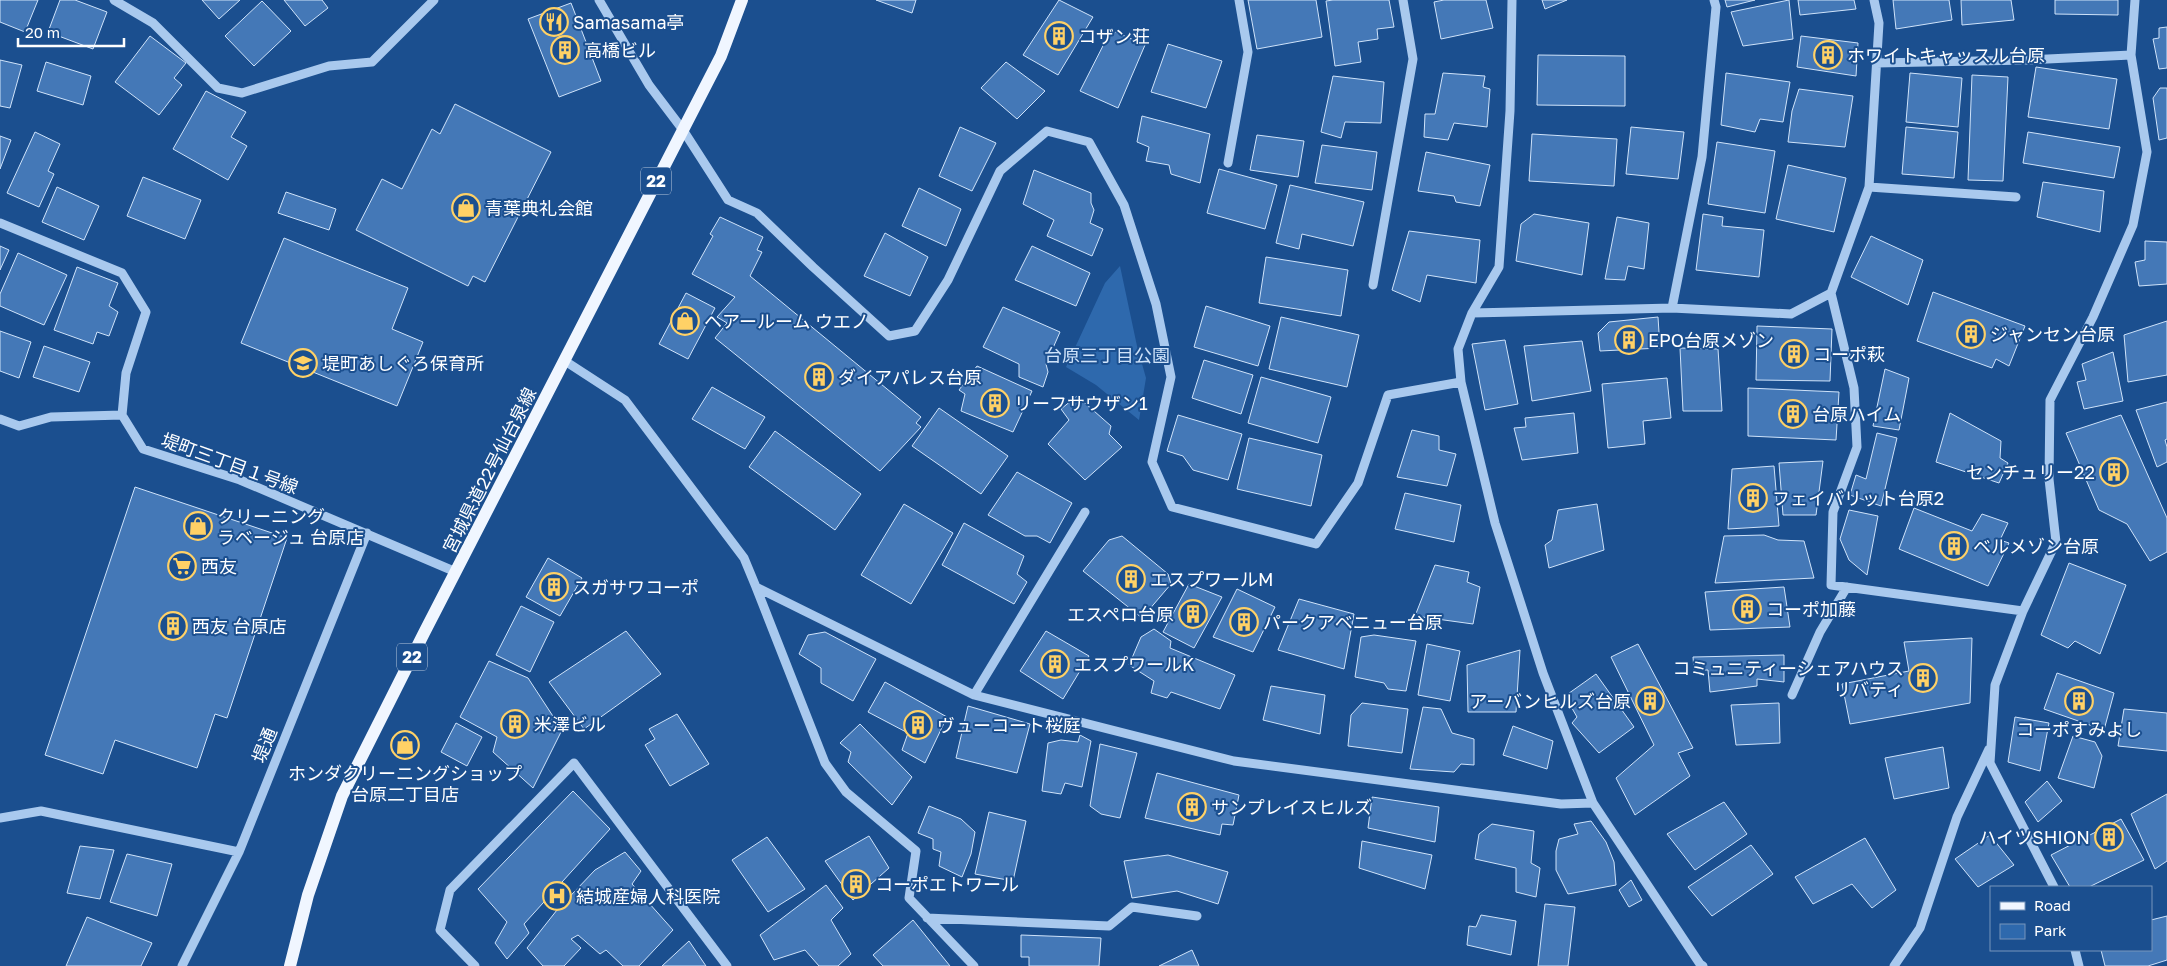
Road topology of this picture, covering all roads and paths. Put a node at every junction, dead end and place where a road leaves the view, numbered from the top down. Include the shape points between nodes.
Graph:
1 (114, 0) edge
2 (434, 0) edge
3 (600, 0) edge
4 (742, 0) edge
5 (1239, 0) edge
6 (1403, 0) edge
7 (1512, 0) edge
8 (1714, 0) edge
9 (1874, 0) edge
10 (2135, 0) edge
11 (2131, 55) junction
12 (1876, 63) junction
13 (682, 130) junction
14 (1228, 163) dead end
15 (1868, 187) junction
16 (2016, 197) dead end
17 (0, 223) edge
18 (1373, 285) dead end
19 (1831, 293) junction
20 (1672, 308) junction
21 (1472, 313) junction
22 (565, 361) junction
23 (1461, 382) junction
24 (122, 415) junction
25 (0, 420) edge
26 (1086, 512) dead end
27 (367, 533) junction
28 (456, 572) junction
29 (756, 587) junction
30 (1847, 587) junction
31 (2023, 611) junction
32 (974, 695) junction
33 (1792, 695) dead end
34 (1991, 744) junction
35 (1593, 803) junction
36 (0, 818) edge
37 (239, 852) junction
38 (2053, 886) edge
39 (1198, 916) dead end
40 (927, 918) junction
41 (2074, 951) edge
42 (182, 966) edge
43 (290, 966) edge
44 (475, 966) edge
45 (728, 966) edge
46 (974, 966) edge
47 (1703, 966) edge
48 (1894, 966) edge
49 (2079, 966) edge

1 - 2 street via 153,23 218,88 242,93 329,66 372,62
3 - 13 street via 649,85
4 - 13 main road, 宮城県道22号仙台泉線 / 22 via 721,56
5 - 14 street via 1248,52
6 - 18 street via 1413,59
7 - 21 street via 1510,111 1499,267
8 - 20 street via 1716,7 1702,157
9 - 12 street via 1879,23
10 - 11 street
11 - 12 street
11 - 31 street via 2147,152 2134,225 2094,317 2050,400 2049,479 2056,542
12 - 15 street
13 - 22 main road, 宮城県道22号仙台泉線 / 22
13 - 23 street via 728,200 757,213 889,336 915,331 948,280 1000,171 1047,131 1089,142 1124,205 1156,304 1170,376 1152,462 1172,508 1316,544 1358,483 1388,395
15 - 16 street
15 - 19 street
17 - 24 street via 122,273 146,312 126,373
19 - 20 street via 1791,314
19 - 30 street via 1854,388 1857,447 1833,512 1831,585
20 - 21 street
21 - 23 street via 1458,349
22 - 28 main road, 宮城県道22号仙台泉線 / 22
22 - 29 street via 625,400 744,558
23 - 35 street via 1501,542 1543,673
24 - 25 street via 51,417 19,426
24 - 27 street, 堤町三丁目１号線 via 143,449 240,480
26 - 32 street
27 - 28 street, 堤町三丁目１号線
27 - 37 street, 堤通
28 - 43 main road, 宮城県道22号仙台泉線 / 22 via 342,796 308,896
29 - 32 street
29 - 40 street via 825,763 846,792 916,851 909,898
30 - 31 street
30 - 33 street via 1820,632
31 - 34 street via 1995,685
32 - 35 street via 1234,761 1561,804
34 - 38 street via 1990,763
34 - 48 street via 1957,817 1920,928
35 - 47 street
36 - 37 street via 41,811
37 - 42 street, 堤通
39 - 40 street via 1132,907 1109,926
40 - 46 street
41 - 49 street
44 - 45 street via 440,930 450,890 574,763

